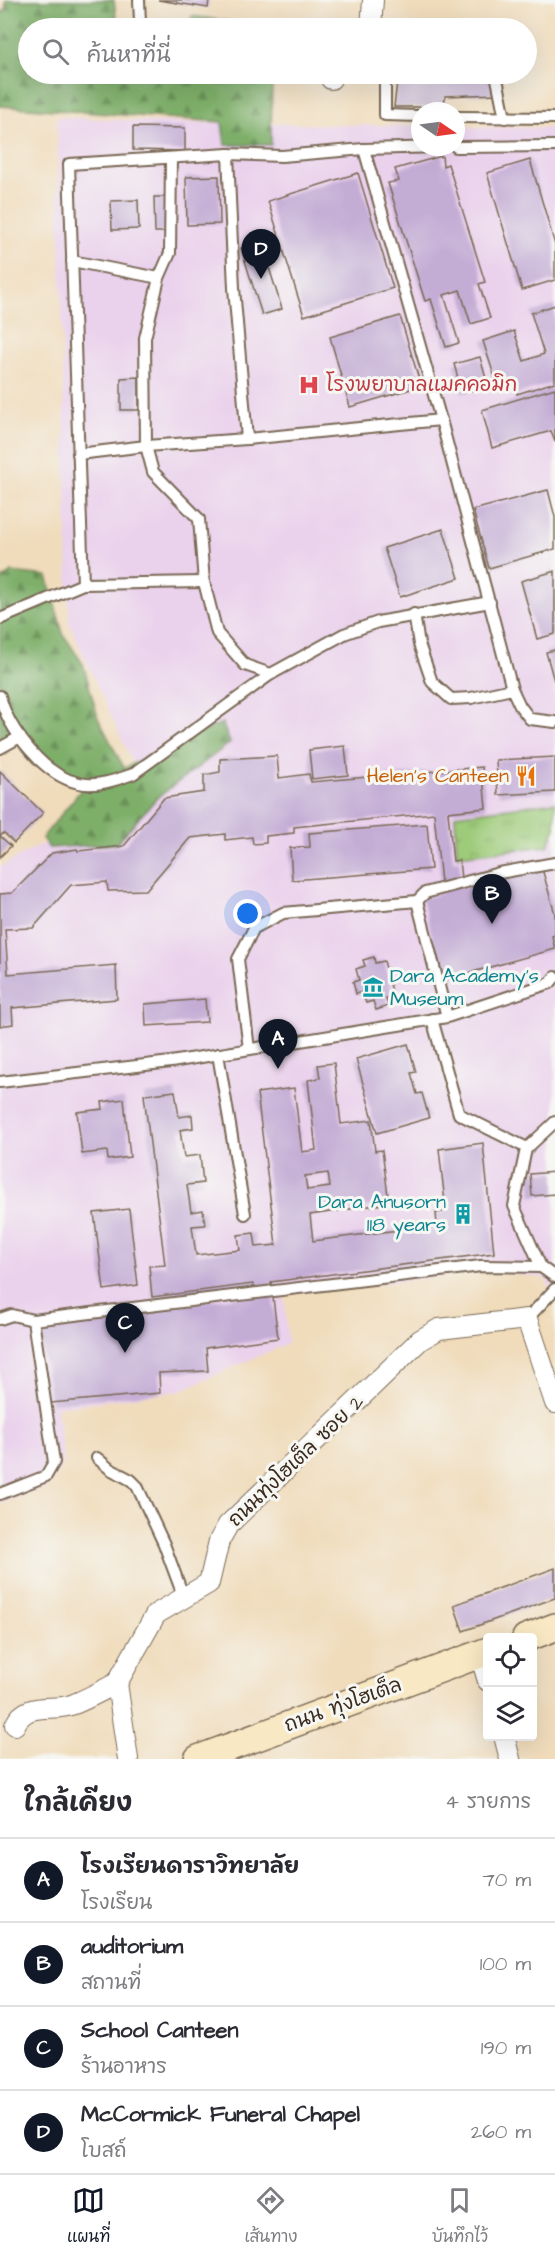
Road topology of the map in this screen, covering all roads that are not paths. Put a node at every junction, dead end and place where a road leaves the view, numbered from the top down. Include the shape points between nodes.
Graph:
1 (139, 0) edge
2 (373, 0) edge
3 (140, 18) edge
4 (371, 18) edge
5 (385, 84) edge
6 (498, 84) edge
7 (411, 116) edge
8 (465, 117) edge
9 (505, 118) junction
10 (555, 118) edge
11 (555, 146) edge
12 (465, 147) edge
13 (411, 148) edge
14 (364, 149) junction
15 (228, 154) junction
16 (171, 158) junction
17 (72, 261) junction
18 (159, 278) junction
19 (441, 420) junction
20 (247, 439) junction
21 (146, 446) junction
22 (78, 454) junction
23 (204, 582) junction
24 (83, 584) junction
25 (490, 602) junction
26 (414, 614) junction
27 (1, 622) edge
28 (271, 674) junction
29 (512, 689) junction
30 (0, 696) edge
31 (555, 722) edge
32 (20, 737) junction
33 (0, 748) edge
34 (555, 863) edge
35 (417, 902) junction
36 (553, 983) edge
37 (447, 1017) junction
38 (432, 1019) junction
39 (249, 1049) junction
40 (218, 1054) junction
41 (0, 1082) edge
42 (555, 1122) edge
43 (527, 1148) junction
44 (245, 1214) dead end
45 (541, 1267) junction
46 (555, 1277) edge
47 (555, 1289) edge
48 (0, 1319) edge
49 (526, 1319) junction
50 (33, 1320) junction
51 (555, 1403) edge
52 (97, 1458) dead end
53 (0, 1494) edge
54 (184, 1598) junction
55 (555, 1627) edge
56 (537, 1634) edge
57 (483, 1653) edge
58 (117, 1683) junction
59 (15, 1725) dead end
60 (505, 1741) edge
61 (202, 1758) edge
62 (128, 1759) edge
63 (510, 1759) edge

1 - 3 lane
2 - 4 street
5 - 7 lane via 385,115
6 - 9 lane
8 - 9 lane
9 - 10 lane
11 - 12 lane
13 - 14 lane
14 - 15 lane via 282,156
14 - 19 lane
15 - 16 lane
15 - 20 lane
16 - 17 lane via 69,164
16 - 18 lane via 170,252
17 - 18 lane
17 - 22 lane
18 - 21 lane via 145,338
19 - 20 lane
19 - 25 lane
20 - 21 lane
21 - 22 lane
21 - 23 lane via 153,472 199,519
22 - 24 lane
23 - 24 lane
23 - 28 lane via 217,633 245,665
24 - 27 lane
25 - 26 lane
25 - 29 lane
26 - 28 lane via 344,634
26 - 29 lane via 432,682 451,699
28 - 32 lane via 133,774 107,783 79,783 57,774
29 - 31 lane via 530,719
30 - 32 lane
32 - 33 lane
34 - 35 lane via 425,893
35 - 37 lane
35 - 39 lane via 283,913 254,928 238,959
36 - 37 lane
37 - 38 lane
38 - 39 lane
38 - 43 lane via 459,1113
39 - 40 lane
40 - 41 lane
40 - 44 lane
42 - 43 lane
43 - 45 lane via 514,1206
45 - 46 lane
45 - 50 lane via 481,1266
47 - 49 lane
48 - 50 lane via 12,1315
49 - 51 street
49 - 54 street, ถนนทุ่งโฮเต็ล ซอย 2 via 439,1329 420,1340 228,1525 219,1541 209,1584
50 - 53 lane via 54,1462 46,1476
52 - 54 lane via 137,1486
54 - 58 street, ถนนทุ่งโฮเต็ล ซอย 2 via 156,1614
55 - 56 street
57 - 61 street, ถนน ทุ่งโฮเต็ล
58 - 59 street via 74,1705 29,1710
58 - 62 street
60 - 63 street

